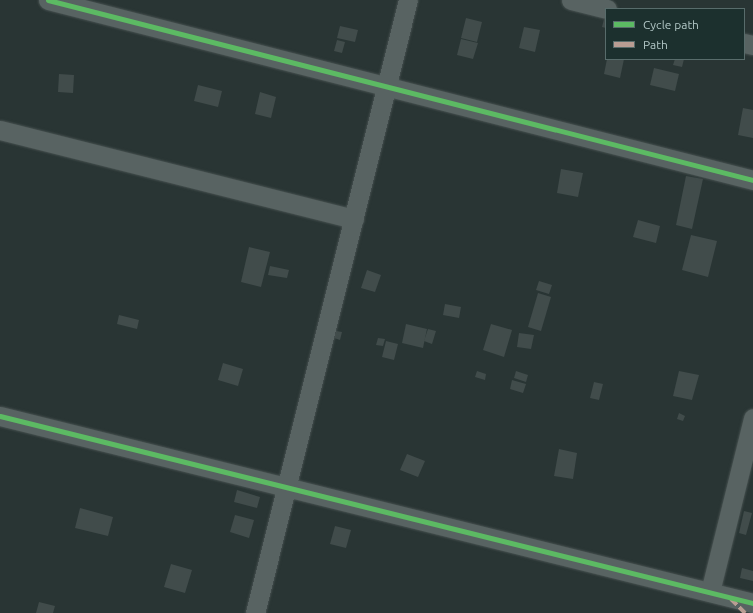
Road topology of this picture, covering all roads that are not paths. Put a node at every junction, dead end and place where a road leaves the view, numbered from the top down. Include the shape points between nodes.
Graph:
1 (48, 0) edge
2 (408, 0) edge
3 (571, 0) edge
4 (605, 8) edge
5 (387, 87) junction
6 (0, 130) edge
7 (753, 180) edge
8 (354, 218) junction
9 (0, 416) edge
10 (753, 418) edge
11 (287, 487) junction
12 (710, 592) junction
13 (753, 603) edge
14 (255, 613) edge

1 - 5 street
2 - 5 street
3 - 4 street
5 - 7 street
5 - 8 street
6 - 8 street
8 - 11 street
9 - 11 street
10 - 12 street
11 - 12 street
11 - 14 street
12 - 13 street

